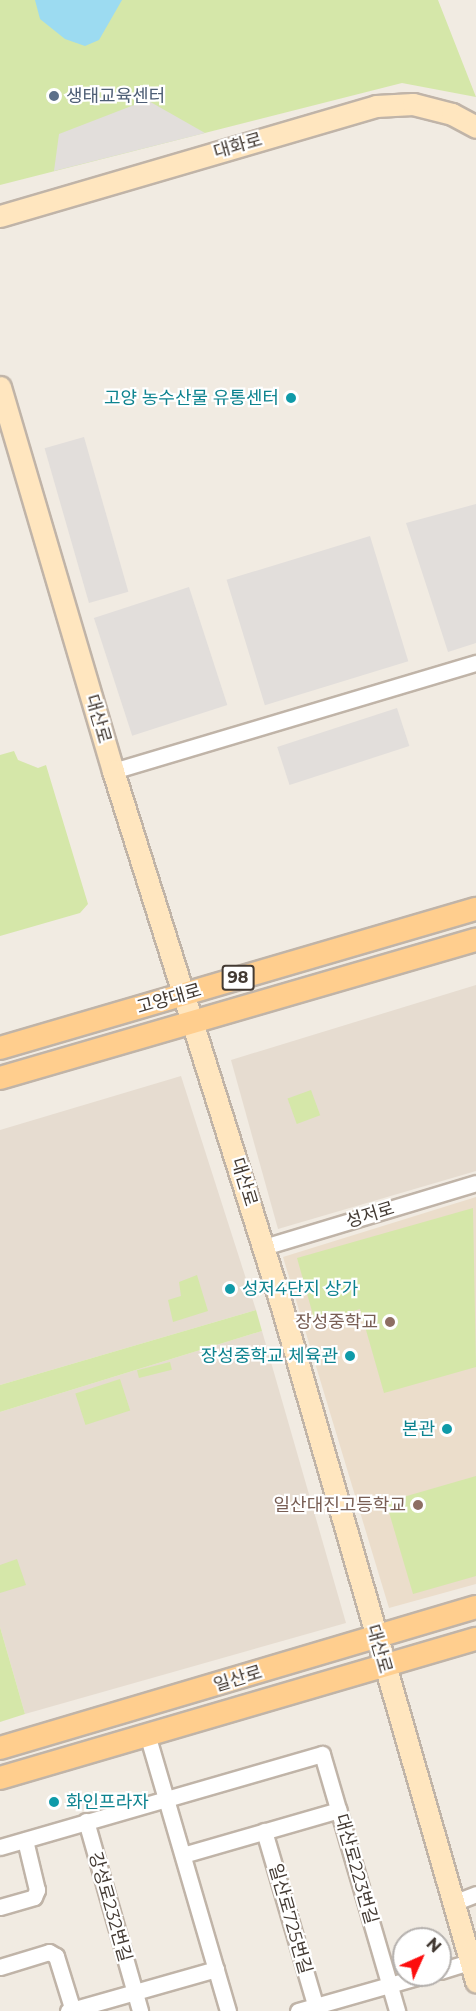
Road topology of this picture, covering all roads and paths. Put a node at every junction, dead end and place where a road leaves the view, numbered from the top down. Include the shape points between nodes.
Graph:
1 (476, 127) edge
2 (0, 216) edge
3 (0, 387) edge
4 (476, 663) edge
5 (113, 771) junction
6 (476, 909) edge
7 (476, 940) edge
8 (183, 994) junction
9 (193, 1022) junction
10 (0, 1048) edge
11 (0, 1078) edge
12 (476, 1183) edge
13 (264, 1247) junction
14 (476, 1607) edge
15 (376, 1637) junction
16 (476, 1639) edge
17 (384, 1663) junction
18 (147, 1734) junction
19 (0, 1748) edge
20 (0, 1778) edge
21 (165, 1797) junction
22 (339, 1810) junction
23 (86, 1821) junction
24 (264, 1831) junction
25 (29, 1839) junction
26 (0, 1847) edge
27 (183, 1855) junction
28 (476, 1894) edge
29 (453, 1903) junction
30 (0, 1907) edge
31 (0, 1967) edge
32 (216, 1969) junction
33 (452, 1971) edge
34 (473, 1971) edge
35 (390, 1985) junction
36 (134, 1992) junction
37 (316, 2009) edge
38 (72, 2011) edge
39 (140, 2011) edge
40 (228, 2011) edge
41 (298, 2011) edge
42 (397, 2011) edge

1 - 2 street, 대화로 via 452,114 413,105 376,106
3 - 5 street, 대산로
4 - 5 street
5 - 8 street, 대산로
6 - 8 main road, 고양대로 / 98
7 - 9 main road, 고양대로 / 98
8 - 9 street, 대산로
8 - 10 main road, 고양대로 / 98
9 - 11 main road, 고양대로 / 98
9 - 13 street, 대산로
12 - 13 street, 성저로
13 - 15 street, 대산로
14 - 15 main road, 일산로
15 - 17 street, 대산로
15 - 19 main road, 일산로
16 - 17 main road, 일산로
17 - 18 main road, 일산로
17 - 29 street, 대산로
18 - 20 main road, 일산로
18 - 21 street
21 - 22 street, 대산로223번길 via 322,1754
21 - 23 street
21 - 27 street
22 - 24 street
22 - 35 street, 대산로223번길
23 - 25 street
23 - 36 street, 강성로232번길
24 - 27 street
24 - 37 street, 일산로725번길
25 - 26 street
25 - 30 street via 37,1890 34,1897
27 - 32 street
28 - 29 street
29 - 34 street, 대산로
31 - 38 street via 49,1952 56,1956
32 - 36 street
32 - 40 street
33 - 34 street
35 - 37 street
35 - 42 street, 대산로223번길
36 - 38 street
36 - 39 street, 강성로232번길
37 - 41 street

